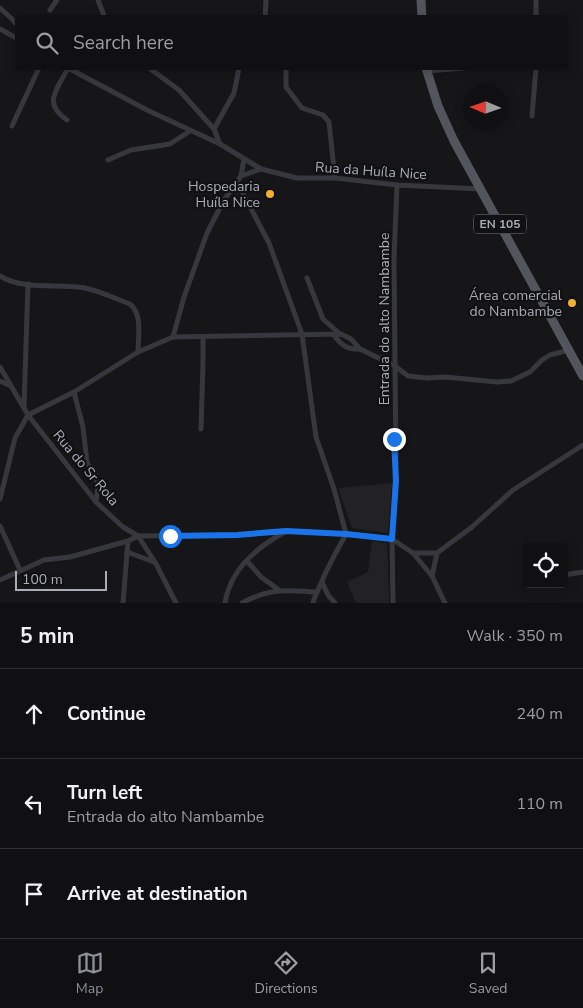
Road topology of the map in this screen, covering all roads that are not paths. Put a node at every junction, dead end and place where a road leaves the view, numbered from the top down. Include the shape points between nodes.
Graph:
1 (57, 0) edge
2 (98, 0) edge
3 (266, 0) edge
4 (422, 0) edge
5 (536, 0) edge
6 (0, 8) edge
7 (50, 10) dead end
8 (104, 15) edge
9 (263, 15) edge
10 (422, 15) edge
11 (536, 15) edge
12 (15, 23) edge
13 (0, 28) edge
14 (15, 37) edge
15 (38, 70) edge
16 (67, 70) edge
17 (72, 70) edge
18 (153, 70) edge
19 (239, 70) edge
20 (286, 70) edge
21 (427, 70) edge
22 (536, 70) edge
23 (532, 116) dead end
24 (67, 120) dead end
25 (12, 126) dead end
26 (214, 129) junction
27 (190, 131) junction
28 (220, 144) junction
29 (244, 159) junction
30 (108, 160) dead end
31 (261, 169) junction
32 (241, 176) junction
33 (335, 178) junction
34 (237, 182) junction
35 (397, 185) junction
36 (481, 190) junction
37 (0, 276) edge
38 (307, 278) dead end
39 (28, 284) junction
40 (302, 334) junction
41 (341, 334) junction
42 (334, 335) junction
43 (173, 337) junction
44 (203, 337) junction
45 (360, 350) junction
46 (569, 350) junction
47 (138, 352) junction
48 (583, 358) edge
49 (395, 366) junction
50 (578, 366) junction
51 (0, 367) edge
52 (408, 376) junction
53 (583, 376) edge
54 (0, 381) edge
55 (396, 382) junction
56 (12, 386) junction
57 (74, 392) junction
58 (24, 408) junction
59 (28, 415) junction
60 (200, 429) dead end
61 (583, 445) edge
62 (0, 497) edge
63 (96, 502) junction
64 (0, 526) edge
65 (286, 531) junction
66 (346, 534) junction
67 (138, 536) junction
68 (392, 539) junction
69 (128, 541) junction
70 (127, 552) junction
71 (413, 553) junction
72 (437, 553) junction
73 (246, 561) junction
74 (155, 562) junction
75 (20, 570) junction
76 (583, 572) edge
77 (568, 574) edge
78 (432, 576) junction
79 (0, 580) edge
80 (322, 582) junction
81 (279, 590) junction
82 (316, 592) junction
83 (123, 603) edge
84 (176, 603) edge
85 (225, 603) edge
86 (242, 603) edge
87 (313, 603) edge
88 (335, 603) edge
89 (393, 603) edge
90 (445, 603) edge

1 - 7 street
2 - 8 street
3 - 9 street
4 - 10 main road
5 - 11 street
6 - 12 street
13 - 14 street
15 - 25 street
16 - 24 street via 53,98 53,105
17 - 27 street, Rua da Huíla Nice
18 - 26 street via 179,90
19 - 26 street via 234,93
20 - 33 street via 286,87 302,108 323,115 329,122
21 - 36 main road, EN 105 via 438,106
22 - 23 street
26 - 28 street
27 - 28 street, Rua da Huíla Nice
27 - 30 street via 170,144 131,150
28 - 29 street, Rua da Huíla Nice
29 - 31 street, Rua da Huíla Nice
29 - 32 street
31 - 32 street
31 - 33 street, Rua da Huíla Nice via 297,178
32 - 34 street
33 - 35 street, Rua da Huíla Nice
34 - 40 street via 269,243
34 - 43 street via 207,233
35 - 36 street, Rua da Huíla Nice
35 - 49 street, Entrada do alto Nambambe
36 - 46 main road, EN 105
37 - 39 street
38 - 41 street via 323,319
39 - 47 street via 86,288 130,304 138,315
39 - 58 street
40 - 42 street
40 - 44 street
40 - 66 street via 316,437
41 - 42 street
41 - 45 street via 351,338
42 - 45 street via 348,349
43 - 44 street
43 - 47 street
44 - 60 street
45 - 49 street
46 - 50 main road, EN 105
46 - 52 street via 550,355 530,372 511,381
47 - 57 street
48 - 50 street
49 - 52 street
49 - 55 street, Entrada do alto Nambambe
50 - 53 main road, EN 105
51 - 56 street, Rua do Sr Rola
52 - 55 street
54 - 56 street
55 - 68 street, Entrada do alto Nambambe via 396,481
56 - 58 street, Rua do Sr Rola
57 - 59 street
57 - 63 street via 83,427 87,463 98,485
58 - 59 street, Rua do Sr Rola
59 - 62 street via 16,438
59 - 63 street, Rua do Sr Rola
61 - 72 street via 513,490
63 - 67 street, Rua do Sr Rola
64 - 75 street
65 - 66 street
65 - 67 street
65 - 73 street
66 - 68 street
66 - 80 street
67 - 69 street
67 - 74 street, Rua do Sr Rola
68 - 71 street
68 - 89 street, Entrada do alto Nambambe
69 - 70 street
69 - 75 street via 70,557 44,560
70 - 74 street
70 - 83 street
71 - 72 street
71 - 78 street
72 - 78 street
73 - 81 street
73 - 85 street via 232,580
74 - 84 street, Rua do Sr Rola
75 - 79 street
76 - 77 street
78 - 90 street
80 - 82 street
80 - 88 street
81 - 82 street
81 - 86 street
82 - 87 street

